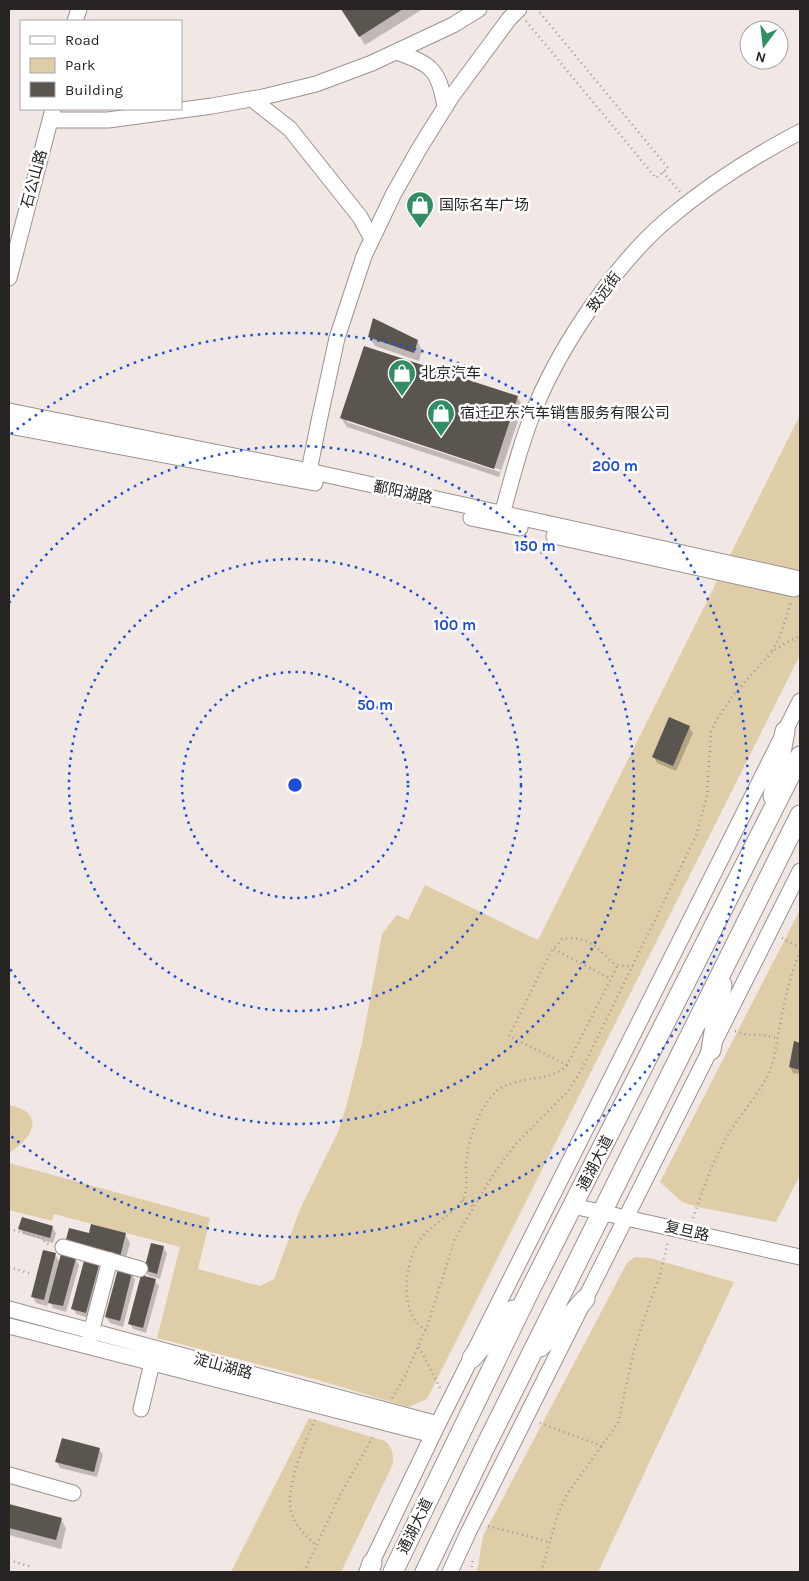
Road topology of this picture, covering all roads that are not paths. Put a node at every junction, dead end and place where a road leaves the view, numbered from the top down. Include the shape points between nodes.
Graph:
1 (479, 9) edge
2 (519, 10) edge
3 (396, 52) junction
4 (252, 99) junction
5 (445, 108) junction
6 (51, 114) edge
7 (800, 132) edge
8 (372, 239) junction
9 (9, 278) edge
10 (9, 410) edge
11 (9, 426) edge
12 (308, 476) junction
13 (501, 519) junction
14 (795, 583) road end
15 (800, 701) edge
16 (785, 731) junction
17 (800, 756) edge
18 (770, 814) junction
19 (800, 815) edge
20 (800, 871) edge
21 (725, 965) junction
22 (711, 1050) junction
23 (573, 1206) junction
24 (602, 1212) junction
25 (627, 1218) junction
26 (63, 1247) road end
27 (800, 1257) edge
28 (110, 1260) junction
29 (140, 1269) dead end
30 (530, 1290) junction
31 (585, 1299) junction
32 (9, 1309) edge
33 (9, 1329) edge
34 (92, 1331) junction
35 (88, 1346) junction
36 (530, 1356) junction
37 (472, 1358) junction
38 (152, 1363) junction
39 (142, 1409) dead end
40 (383, 1416) junction
41 (435, 1430) junction
42 (9, 1476) edge
43 (73, 1493) dead end
44 (369, 1569) edge
45 (393, 1572) edge
46 (425, 1572) edge
47 (450, 1572) edge

1 - 3 street
2 - 5 street via 479,58
3 - 4 street via 316,84
3 - 5 street via 418,59 434,72 442,86
4 - 6 street via 108,120
4 - 8 street via 290,129 360,217
5 - 8 street via 393,195
6 - 9 street, 石公山路
7 - 13 street, 致远街 via 732,171 668,219 618,271 554,369 524,441
8 - 12 street via 337,338
10 - 12 street, 鄱阳湖路
11 - 12 street, 鄱阳湖路
12 - 13 street, 鄱阳湖路
13 - 14 street, 鄱阳湖路
15 - 16 street
16 - 18 main road
16 - 37 street
17 - 18 main road, 通湖大道
18 - 23 main road, 通湖大道
19 - 21 main road, 通湖大道
20 - 22 street
21 - 22 main road
21 - 24 main road, 通湖大道
22 - 25 street
23 - 24 street, 复旦路
23 - 30 main road, 通湖大道
24 - 25 street, 复旦路
24 - 36 main road, 通湖大道
25 - 27 street, 复旦路
25 - 31 street
26 - 28 street
28 - 29 street
28 - 34 street
30 - 37 main road
30 - 45 main road, 通湖大道
31 - 36 main road
31 - 47 street
32 - 34 street, 淀山湖路
33 - 35 street, 淀山湖路
34 - 35 street
34 - 40 street, 淀山湖路
35 - 38 street, 淀山湖路
36 - 46 main road, 通湖大道
37 - 41 street
38 - 39 street
38 - 40 street, 淀山湖路 via 321,1407
40 - 41 street, 淀山湖路
41 - 44 street
42 - 43 street

